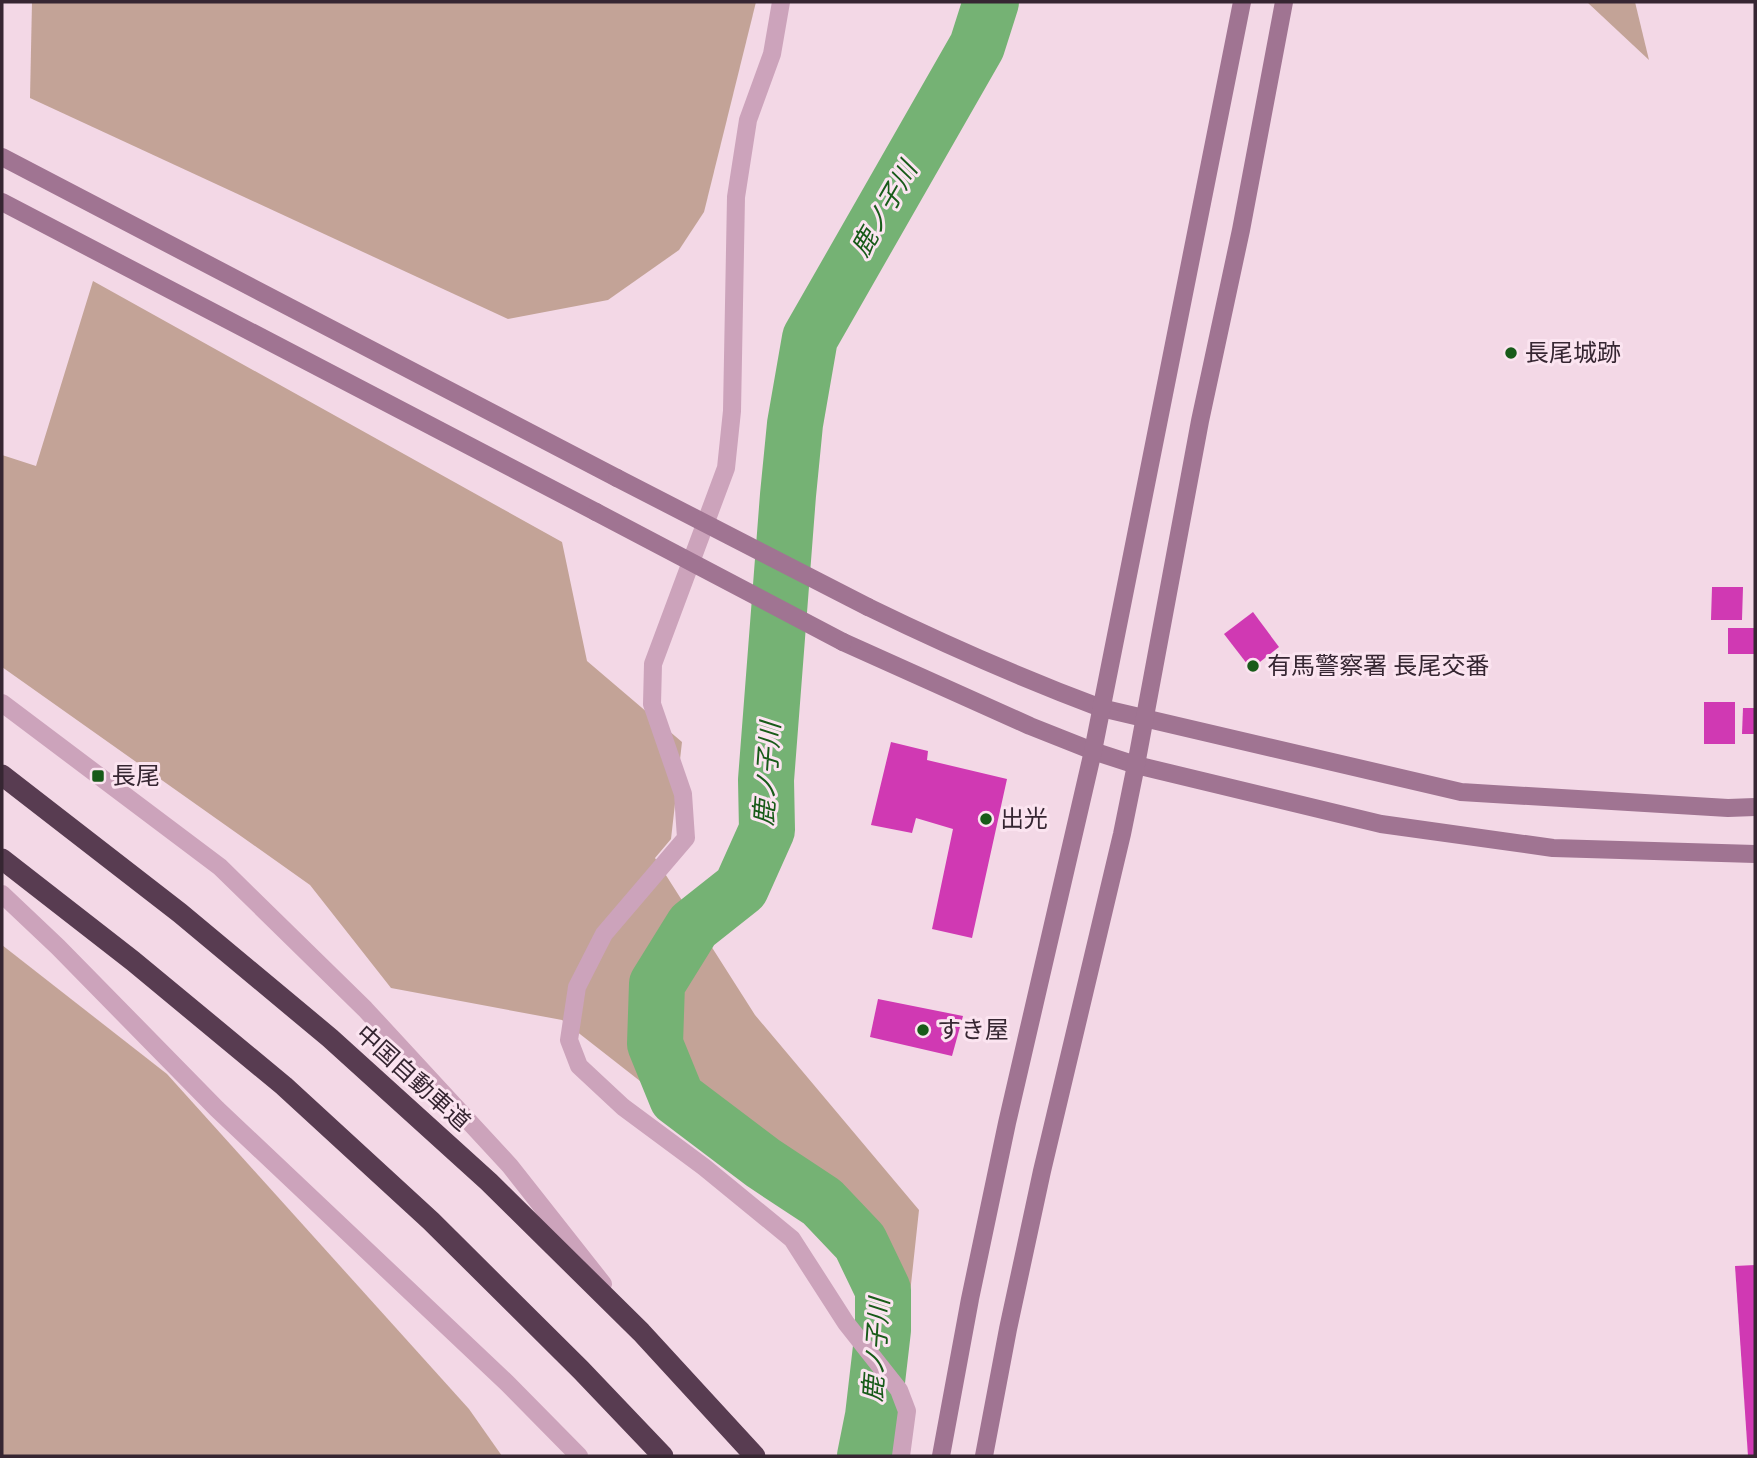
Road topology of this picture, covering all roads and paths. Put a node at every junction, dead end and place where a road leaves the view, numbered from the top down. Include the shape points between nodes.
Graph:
1 (781, 2) edge
2 (1242, 2) edge
3 (1284, 2) edge
4 (2, 157) edge
5 (2, 202) edge
6 (2, 703) edge
7 (1101, 708) junction
8 (1145, 719) junction
9 (1093, 751) junction
10 (1136, 765) junction
11 (2, 775) edge
12 (1755, 807) edge
13 (1755, 854) edge
14 (2, 859) edge
15 (2, 894) edge
16 (641, 1332) junction
17 (579, 1456) edge
18 (663, 1456) edge
19 (755, 1456) edge
20 (901, 1456) edge
21 (941, 1456) edge
22 (984, 1456) edge

1 - 20 street via 772,54 748,120 736,197 732,411 726,468 653,664 652,704 683,794 686,838 604,934 577,987 569,1040 579,1066 623,1107 793,1239 846,1323 899,1390 907,1410
2 - 7 street
3 - 8 street
4 - 7 street, bridge via 868,607 951,647
5 - 9 street, bridge via 843,642
6 - 16 street via 220,867 365,1009 510,1166
7 - 8 street
7 - 9 street
8 - 10 street
8 - 12 street via 1461,792
9 - 10 street
9 - 21 street via 1007,1123
10 - 13 street via 1381,824 1553,848
10 - 22 street via 1042,1171
11 - 16 highway, 中国自動車道 via 180,913 330,1038 489,1182
14 - 18 highway via 284,1086 431,1221
15 - 17 street via 217,1109
16 - 19 highway, 中国自動車道

